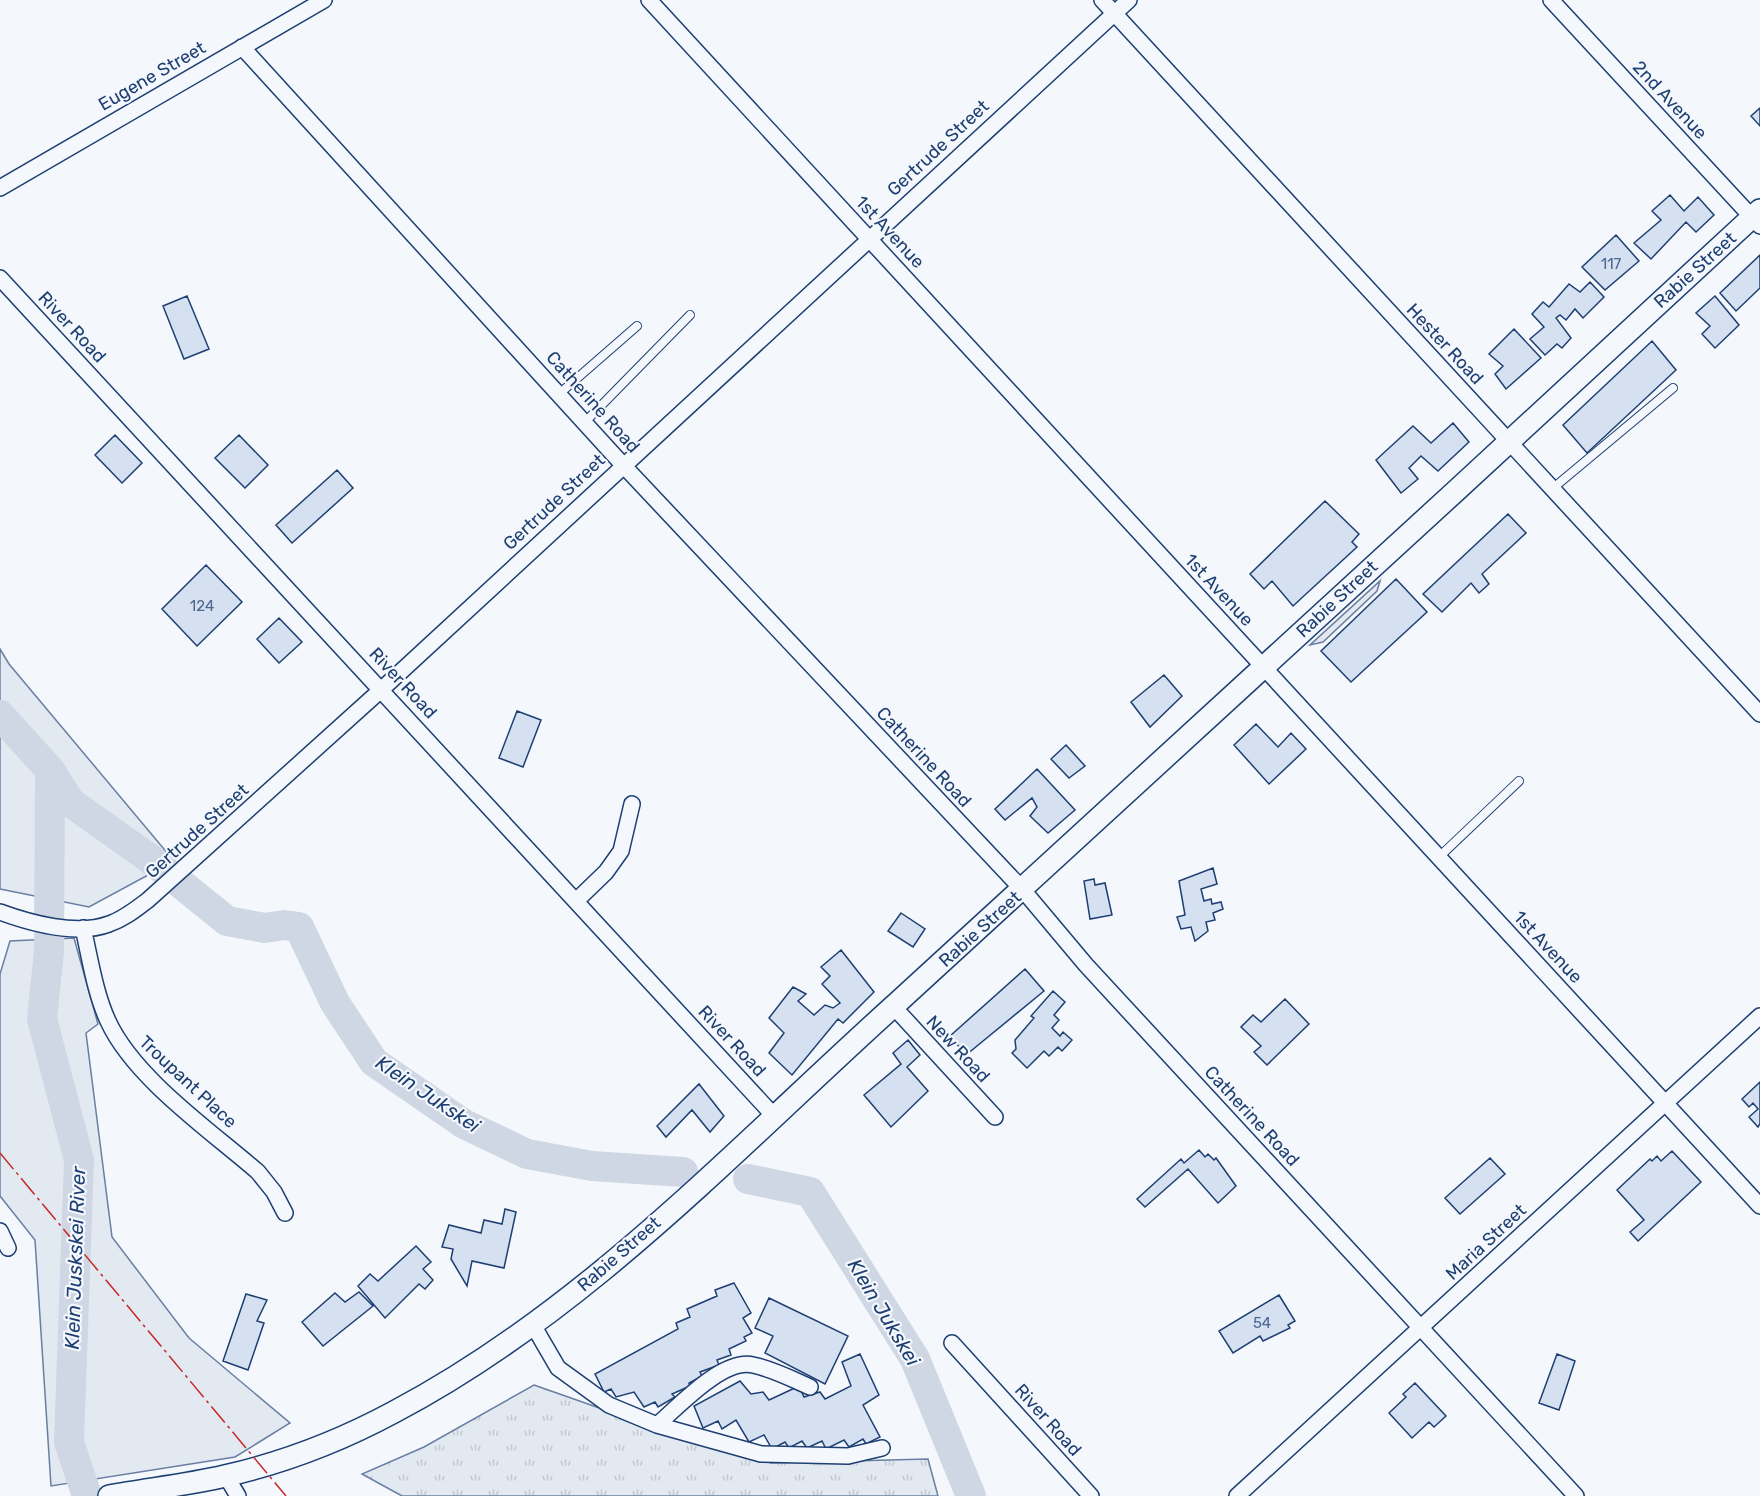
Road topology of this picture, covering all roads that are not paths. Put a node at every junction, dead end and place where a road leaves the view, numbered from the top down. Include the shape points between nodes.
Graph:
1 (324, 0) edge
2 (649, 0) edge
3 (1102, 0) edge
4 (1128, 0) edge
5 (1551, 0) edge
6 (1114, 13) junction
7 (242, 47) junction
8 (0, 188) edge
9 (1757, 218) edge
10 (869, 237) junction
11 (0, 278) edge
12 (690, 315) dead end
13 (637, 326) dead end
14 (1673, 388) dead end
15 (559, 394) junction
16 (585, 422) junction
17 (1508, 441) junction
18 (623, 465) junction
19 (1552, 489) junction
20 (1263, 667) junction
21 (382, 689) junction
22 (1760, 714) edge
23 (1519, 781) dead end
24 (632, 804) dead end
25 (1438, 857) junction
26 (1023, 890) junction
27 (576, 901) junction
28 (0, 912) edge
29 (83, 928) junction
30 (893, 1006) junction
31 (1760, 1016) edge
32 (1666, 1103) junction
33 (775, 1117) junction
34 (995, 1117) dead end
35 (1760, 1206) edge
36 (285, 1213) dead end
37 (0, 1231) edge
38 (8, 1248) dead end
39 (532, 1325) junction
40 (1422, 1328) junction
41 (952, 1343) dead end
42 (810, 1387) dead end
43 (657, 1425) junction
44 (882, 1448) dead end
45 (226, 1476) junction
46 (111, 1496) edge
47 (238, 1496) edge
48 (1091, 1496) edge
49 (1237, 1496) edge
50 (1576, 1496) edge

1 - 7 street, Eugene Street
2 - 10 street, 1st Avenue
3 - 6 street, Hester Road
4 - 6 street, Gertrude Street
5 - 9 street, 2nd Avenue
6 - 10 street, Gertrude Street
6 - 17 street, Hester Road
7 - 8 street, Eugene Street
7 - 15 street, Catherine Road
9 - 17 street, Rabie Street
10 - 18 street, Gertrude Street
10 - 20 street, 1st Avenue
11 - 21 street, River Road
12 - 16 lane
13 - 15 lane
14 - 19 lane
15 - 16 street, Catherine Road
16 - 18 street, Catherine Road
17 - 19 street, Hester Road
17 - 20 street, Rabie Street
18 - 21 street, Gertrude Street
18 - 26 street, Catherine Road
19 - 22 street, Hester Road
20 - 25 street, 1st Avenue
20 - 26 street, Rabie Street
21 - 27 street, River Road
21 - 29 street, Gertrude Street via 153,896 123,918 100,927
23 - 25 lane
24 - 27 street via 621,851
25 - 32 street, 1st Avenue
26 - 30 street, Rabie Street
26 - 40 street, Catherine Road via 1086,965
27 - 33 street, River Road
28 - 29 street, Gertrude Street via 43,926
29 - 36 street, Troupant Place via 106,1018 123,1048 150,1078 258,1172
30 - 33 street, Rabie Street
30 - 34 street, New Road
31 - 32 street, Maria Street
32 - 35 street, 1st Avenue
32 - 40 street, Maria Street
33 - 39 street, Rabie Street via 592,1280
37 - 38 street
39 - 43 street via 558,1368 609,1405
39 - 45 street, Rabie Street via 394,1412 336,1439
40 - 49 street, Maria Street
40 - 50 street, Catherine Road
41 - 48 street, River Road
42 - 43 street via 752,1364 733,1365
43 - 44 street via 761,1454 848,1456
45 - 46 street, Rabie Street
45 - 47 street

